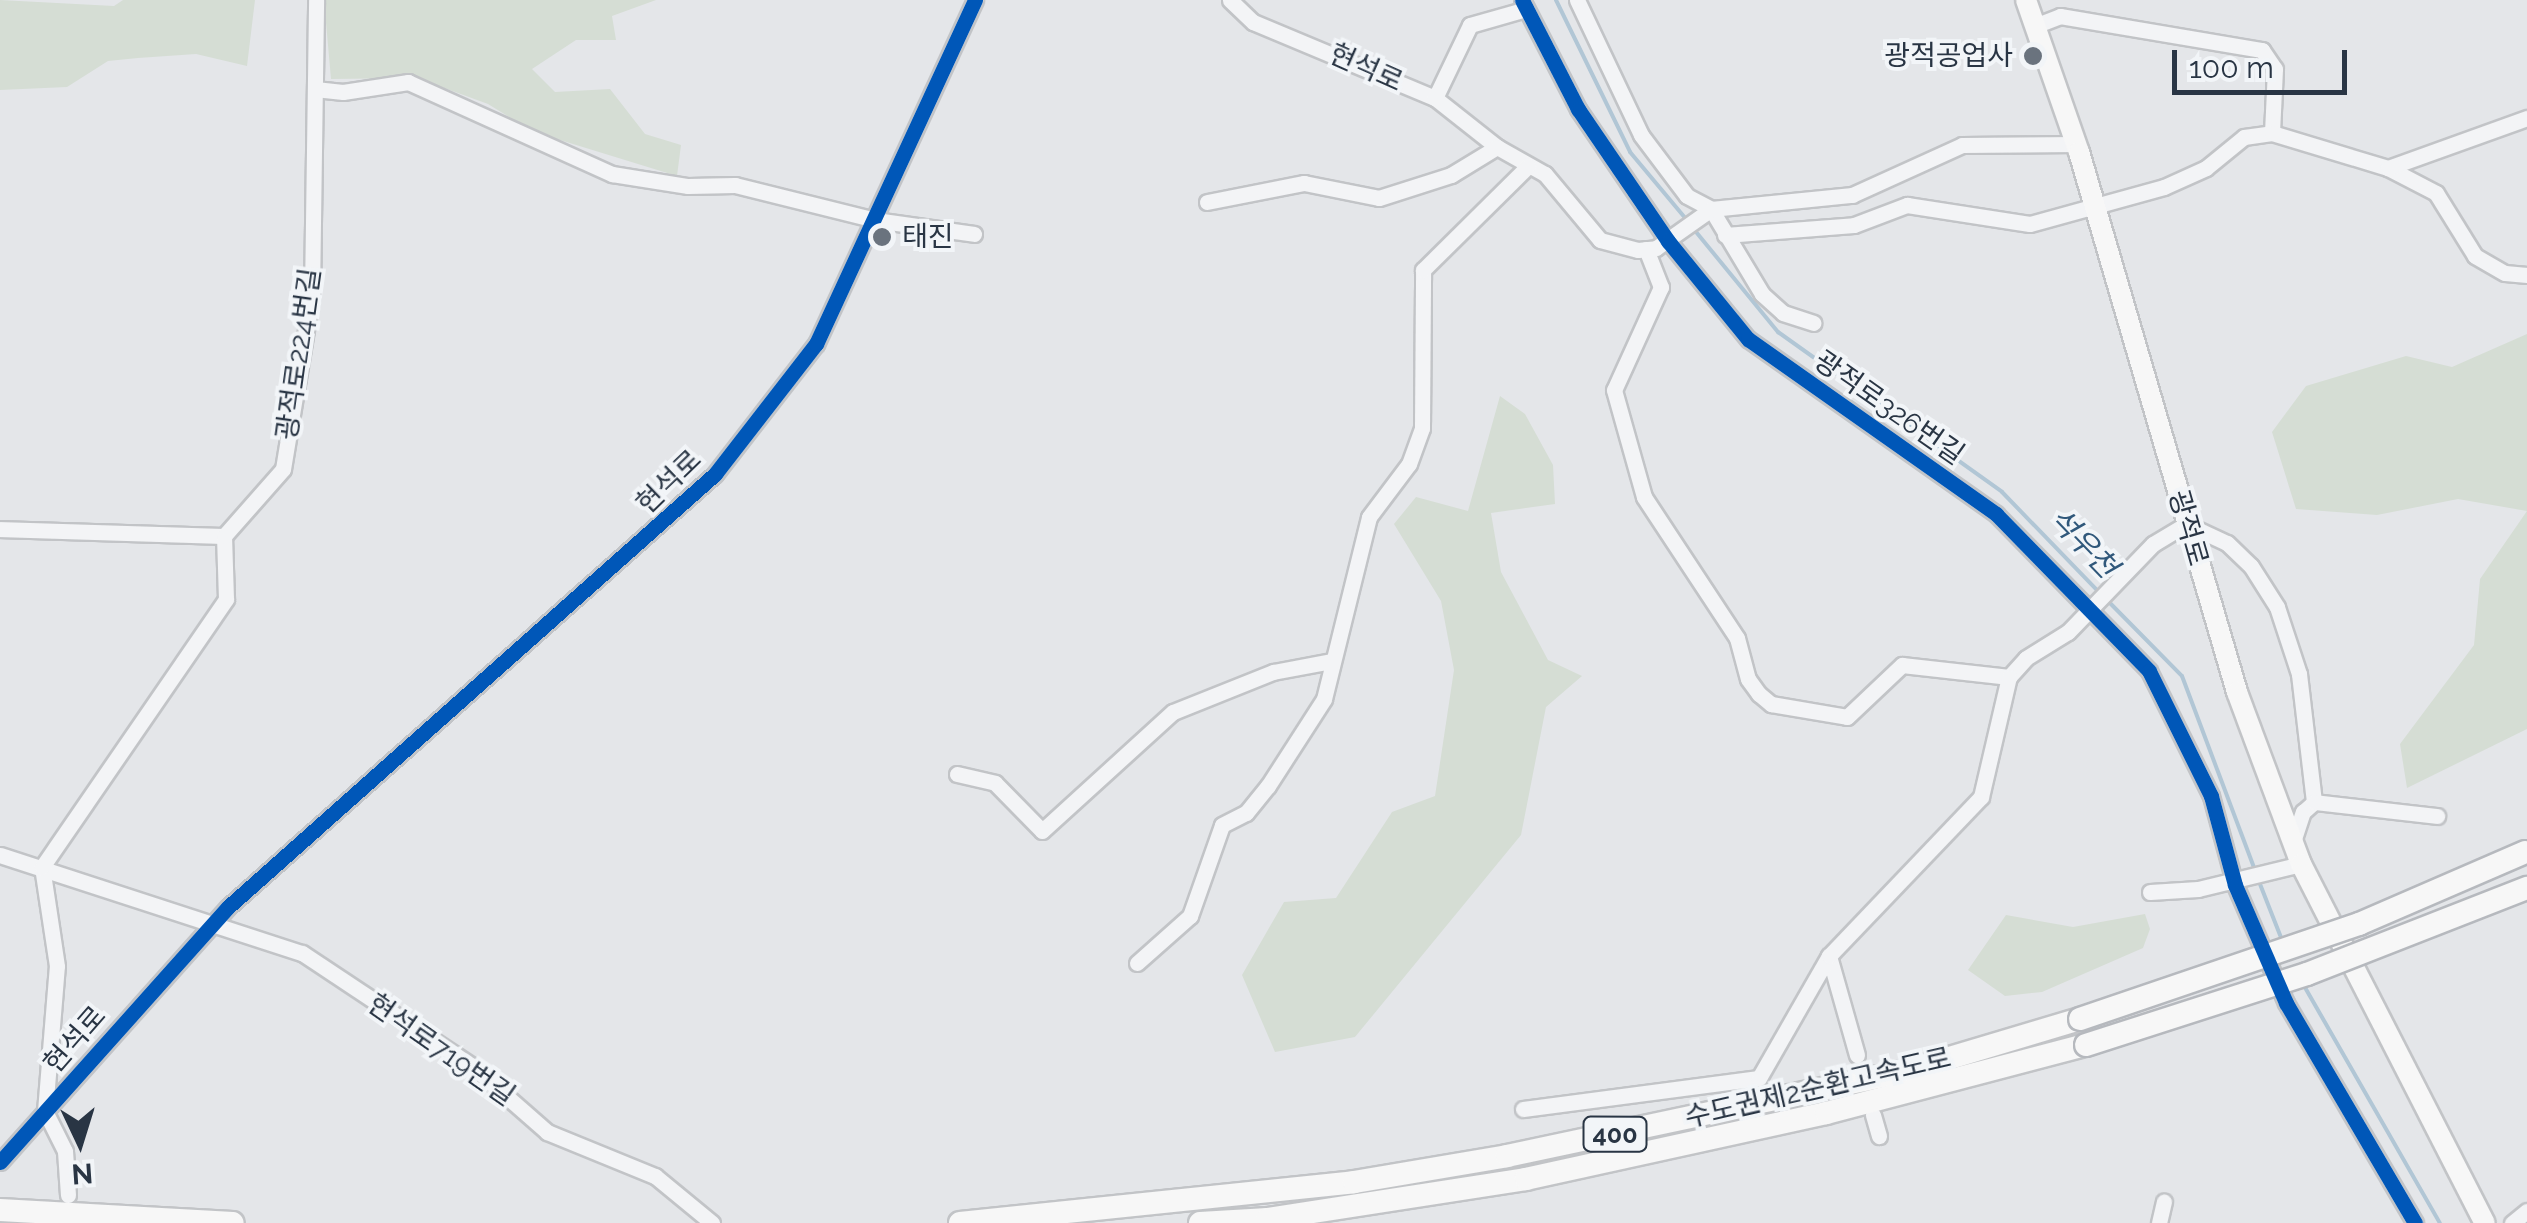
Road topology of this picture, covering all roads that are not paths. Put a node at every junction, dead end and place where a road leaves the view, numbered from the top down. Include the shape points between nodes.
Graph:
1 (316, 0) edge
2 (975, 0) edge
3 (1230, 0) edge
4 (1577, 0) edge
5 (2026, 0) edge
6 (1524, 4) edge
7 (2037, 24) junction
8 (314, 89) junction
9 (1436, 98) junction
10 (2527, 118) edge
11 (2272, 133) junction
12 (1497, 147) junction
13 (2078, 148) junction
14 (1528, 166) junction
15 (2388, 168) junction
16 (1207, 202) dead end
17 (2096, 207) junction
18 (1706, 212) junction
19 (875, 220) junction
20 (974, 234) dead end
21 (1725, 235) junction
22 (1668, 241) junction
23 (1646, 249) junction
24 (2527, 275) edge
25 (1813, 323) dead end
26 (2186, 524) junction
27 (0, 529) edge
28 (224, 536) junction
29 (2091, 607) junction
30 (1331, 661) junction
31 (2009, 677) junction
32 (957, 774) dead end
33 (2314, 802) junction
34 (2437, 816) dead end
35 (2293, 842) junction
36 (2526, 852) edge
37 (0, 855) edge
38 (2301, 864) junction
39 (42, 866) junction
40 (2234, 880) junction
41 (2527, 888) edge
42 (2150, 892) dead end
43 (212, 922) junction
44 (1829, 956) junction
45 (1137, 963) dead end
46 (1857, 1054) dead end
47 (1523, 1109) dead end
48 (45, 1111) junction
49 (1874, 1114) dead end
50 (1879, 1136) dead end
51 (0, 1162) edge
52 (68, 1195) dead end
53 (2164, 1202) dead end
54 (0, 1210) edge
55 (2527, 1211) edge
56 (233, 1223) edge
57 (712, 1223) edge
58 (960, 1223) edge
59 (1200, 1223) edge
60 (2159, 1223) edge
61 (2415, 1223) edge
62 (2485, 1223) edge
63 (2512, 1223) edge

1 - 8 street, 광적로224번길
2 - 19 street, 현석로
3 - 9 street, 현석로 via 1253,22
4 - 18 street, 광적로326번길 via 1641,136
5 - 7 main road
6 - 9 street via 1470,25
6 - 22 street, 광적로326번길 via 1578,109
7 - 11 street via 2060,16 2262,50 2275,69
7 - 13 main road
8 - 19 street via 343,92 408,82 612,174 688,186 735,185
8 - 28 street, 광적로224번길 via 312,294 283,469
9 - 12 street, 현석로
10 - 15 street
11 - 15 street
11 - 17 street via 2244,137 2206,168
12 - 14 street
12 - 16 street via 1451,175 1378,198 1304,184
13 - 17 main road, 광적로
13 - 18 street via 1962,144 1852,195
14 - 23 street via 1568,196 1600,240
14 - 30 street via 1424,270 1422,428 1408,464 1369,517
15 - 24 street via 2436,193 2474,256 2505,273
17 - 21 street via 2030,224 1906,205 1854,224
17 - 26 main road, 광적로
18 - 21 street, 광적로326번길
18 - 22 street
19 - 20 street
19 - 43 street, 현석로 via 816,344 715,474
21 - 25 street, 광적로326번길 via 1762,294 1782,313
22 - 23 street
22 - 29 street, 광적로326번길 via 1748,339 1996,514
23 - 31 street via 1661,287 1614,390 1644,497 1737,638 1748,679 1771,704 1847,717 1902,665
26 - 29 street via 2120,574
26 - 33 street via 2227,543 2277,608 2299,674
26 - 35 main road, 광적로
27 - 28 street
28 - 39 street via 226,599
29 - 31 street
29 - 40 street, 광적로326번길 via 2149,671 2181,727 2211,796
30 - 32 street via 1273,672 1173,712 1042,831 994,782
30 - 45 street via 1324,699 1268,786 1246,813 1222,824 1190,916
31 - 44 street via 1981,797
33 - 34 street
33 - 35 street via 2303,812
35 - 38 main road, 광적로
36 - 58 highway, 수도권제2순환고속도로 / 400, bridge via 2359,924 1904,1072 1354,1182
37 - 39 street, 현석로719번길
38 - 40 street
38 - 62 main road, 광적로
39 - 43 street, 현석로719번길
39 - 48 street via 57,966
40 - 42 street
40 - 61 street, 광적로326번길 via 2286,1002
41 - 59 highway, 수도권제2순환고속도로 / 400, bridge via 2324,968 2086,1045 1826,1114 1526,1179 1287,1217
43 - 48 street, 현석로
43 - 57 street, 현석로719번길 via 302,952 472,1066 548,1132 655,1176
44 - 46 street
44 - 47 street via 1760,1078
48 - 51 street, 현석로
48 - 52 street via 64,1150
49 - 50 street
53 - 60 street
54 - 56 highway
55 - 63 street

